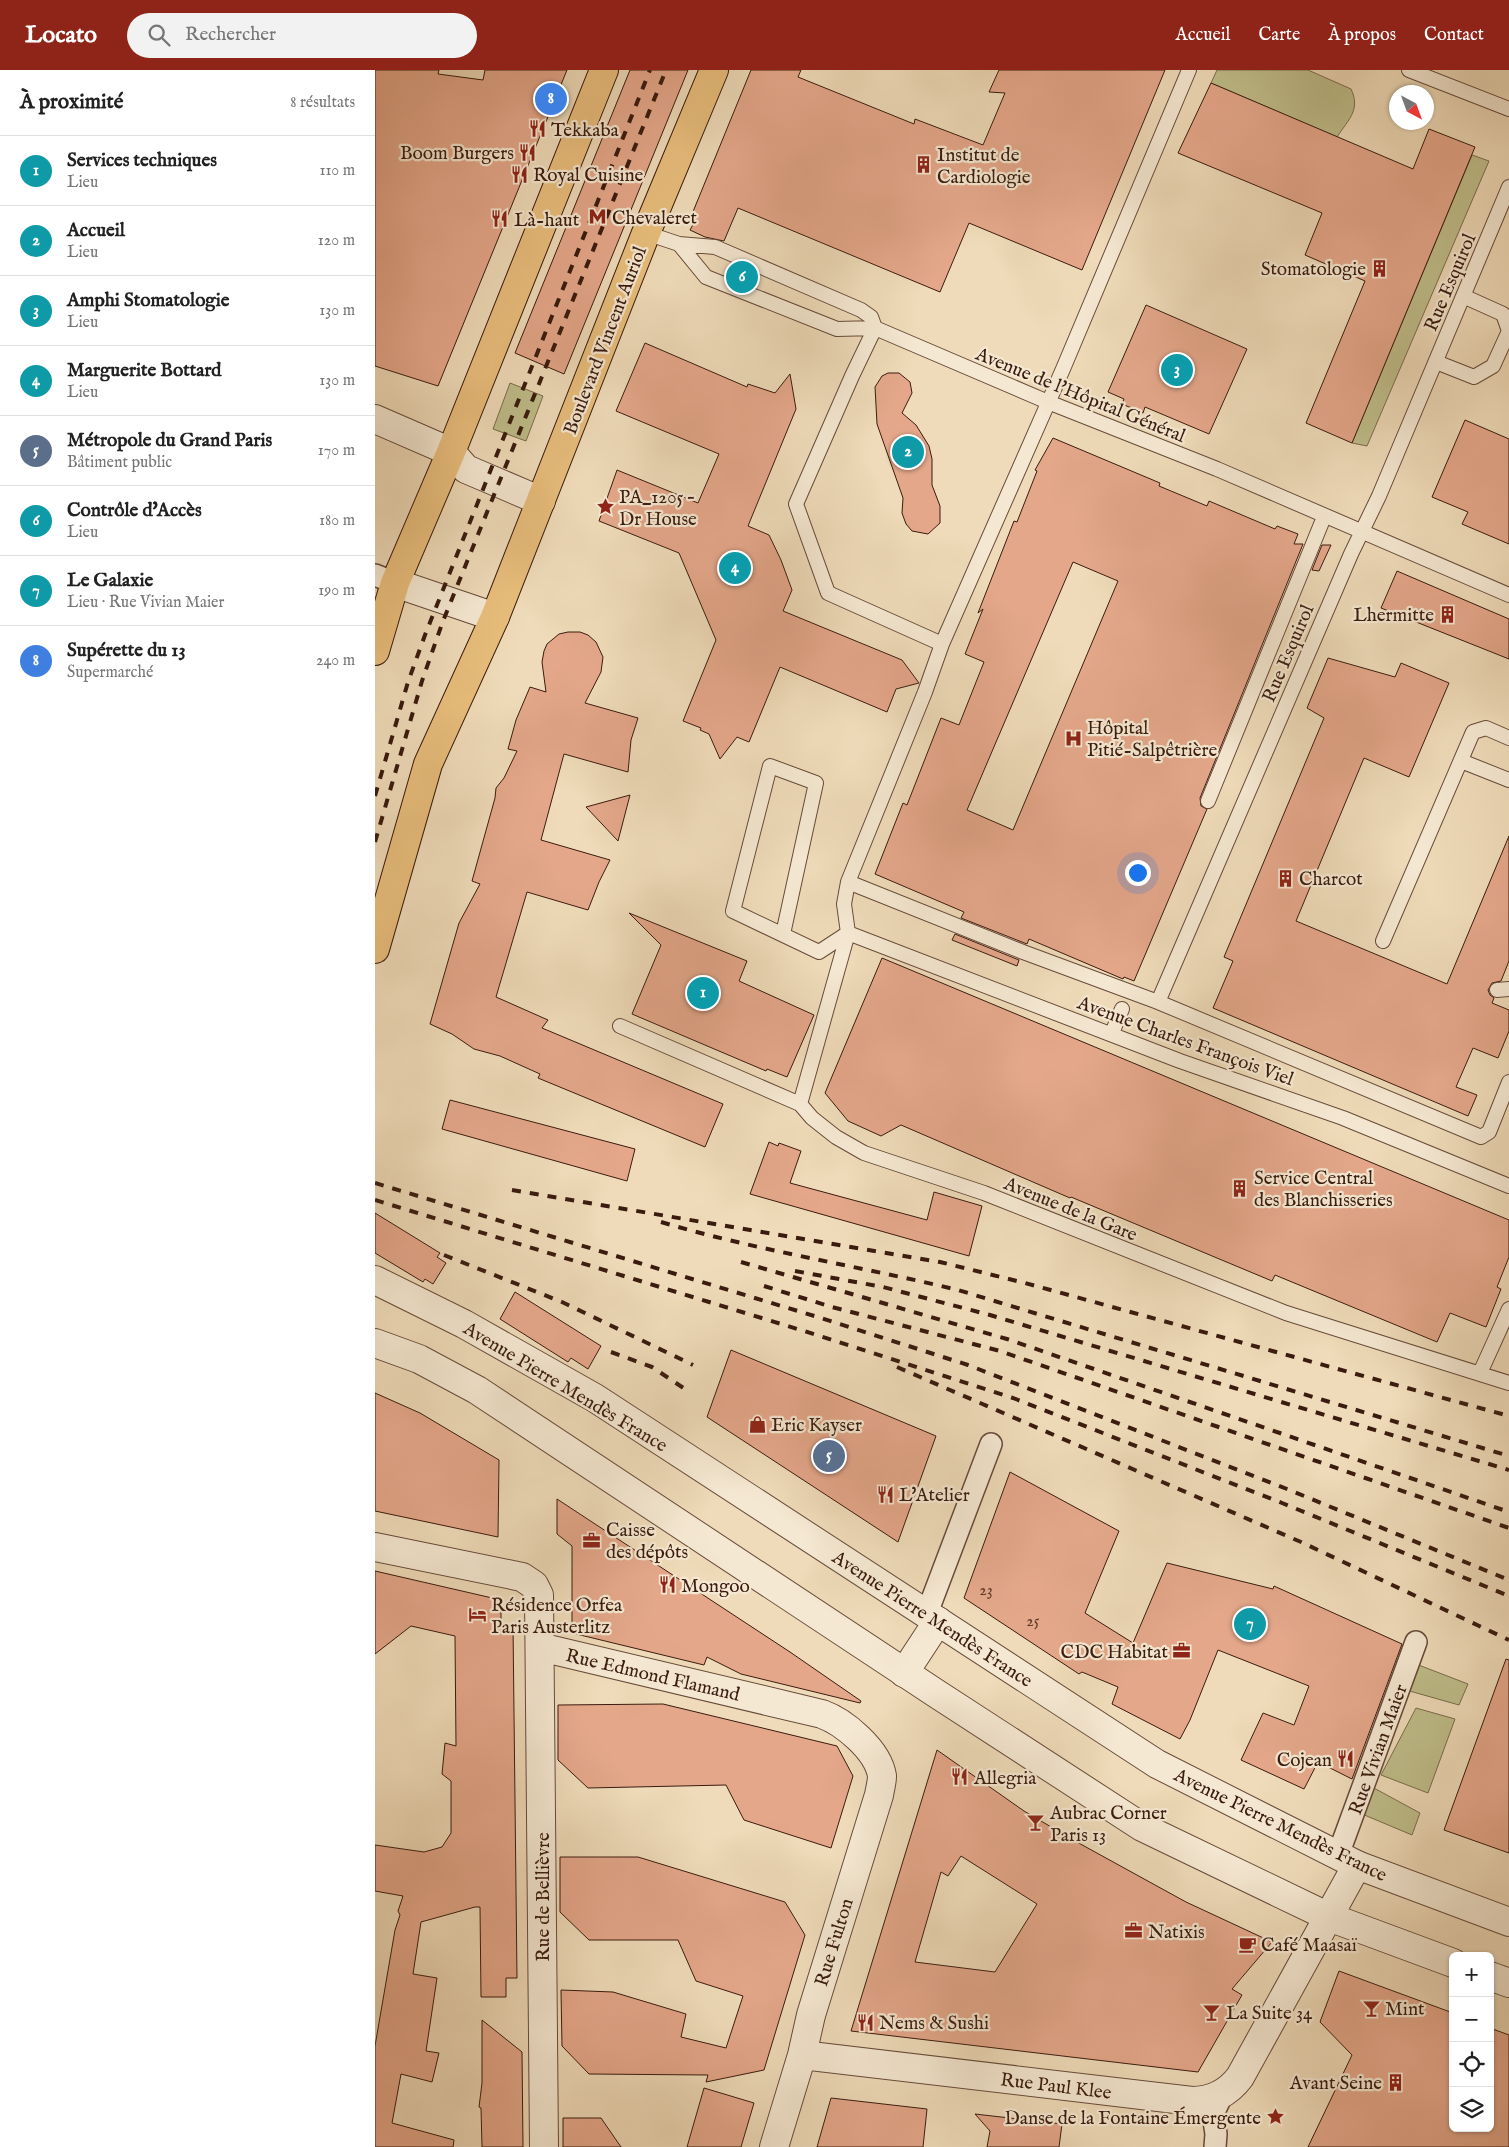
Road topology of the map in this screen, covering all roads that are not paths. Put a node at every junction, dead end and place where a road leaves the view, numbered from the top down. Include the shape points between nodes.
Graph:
1 (604, 70) edge
2 (714, 70) edge
3 (1189, 70) edge
4 (1409, 70) edge
5 (1509, 109) edge
6 (1509, 186) edge
7 (646, 232) junction
8 (679, 244) junction
9 (1463, 296) junction
10 (875, 328) junction
11 (1436, 362) junction
12 (1048, 402) junction
13 (375, 419) edge
14 (451, 452) junction
15 (541, 501) junction
16 (1324, 517) junction
17 (1361, 532) junction
18 (385, 579) edge
19 (1509, 595) edge
20 (495, 617) junction
21 (942, 644) junction
22 (375, 651) edge
23 (1509, 738) edge
24 (1461, 761) junction
25 (1509, 780) edge
26 (1208, 801) dead end
27 (848, 882) junction
28 (848, 933) junction
29 (783, 934) junction
30 (1383, 941) dead end
31 (375, 949) edge
32 (1158, 1002) junction
33 (1122, 1009) dead end
34 (620, 1026) dead end
35 (1112, 1034) junction
36 (1509, 1082) edge
37 (800, 1104) junction
38 (1509, 1186) edge
39 (375, 1280) edge
40 (1509, 1309) edge
41 (375, 1344) edge
42 (1480, 1374) junction
43 (1509, 1383) edge
44 (991, 1444) dead end
45 (375, 1547) edge
46 (933, 1617) junction
47 (1416, 1642) dead end
48 (540, 1648) junction
49 (905, 1673) junction
50 (862, 1742) joint
51 (1347, 1860) junction
52 (1329, 1917) junction
53 (1509, 1922) edge
54 (1449, 1962) edge
55 (1494, 1977) edge
56 (1509, 1983) edge
57 (802, 2055) junction
58 (1223, 2093) junction
59 (544, 2147) edge
60 (774, 2147) edge
61 (1215, 2147) edge

1 - 14 main road
2 - 7 main road, Boulevard Vincent Auriol
3 - 12 lane
4 - 5 lane
6 - 9 lane, Rue Esquirol
7 - 8 lane
7 - 15 main road, Boulevard Vincent Auriol
8 - 10 lane via 715,247 861,310 871,317
8 - 10 lane, Avenue de l'Hôpital Général via 706,277 837,329
9 - 11 lane, Rue Esquirol
9 - 11 lane via 1503,314 1509,331 1493,366 1474,377
10 - 12 lane, Avenue de l'Hôpital Général
10 - 21 lane via 796,504 828,593
11 - 17 lane, Rue Esquirol
12 - 16 lane, Avenue de l'Hôpital Général via 1217,469
12 - 21 lane
13 - 14 street
14 - 15 street via 466,470
14 - 18 main road
15 - 20 main road, Boulevard Vincent Auriol
16 - 17 lane, Avenue de l'Hôpital Général
16 - 26 lane
17 - 19 lane, Avenue de l'Hôpital Général
17 - 32 lane, Rue Esquirol
18 - 20 street
18 - 22 main road
20 - 31 main road, Boulevard Vincent Auriol via 428,764
21 - 27 lane
23 - 24 lane via 1486,728 1473,732
24 - 25 lane
24 - 30 lane
27 - 28 lane via 844,904
27 - 32 lane
28 - 29 lane via 819,952
28 - 35 lane, Avenue Charles François Viel
28 - 37 lane
29 - 29 lane via 816,783 770,766 733,911
32 - 36 lane via 1481,1137 1489,1132
33 - 35 lane
34 - 37 lane
35 - 38 lane, Avenue Charles François Viel via 1343,1118
37 - 42 lane, Avenue de la Gare via 836,1137 864,1153 983,1193 1287,1313
39 - 46 street, Avenue Pierre Mendès France via 464,1324 595,1398
40 - 42 lane
41 - 49 street via 419,1359 477,1390
42 - 43 lane, Avenue de la Gare
44 - 46 street
45 - 48 street, Rue Edmond Flamand via 522,1577 539,1595
46 - 49 street
46 - 51 street, Avenue Pierre Mendès France via 1157,1764
47 - 51 street, Rue Vivian Maier
48 - 50 street, Rue Edmond Flamand via 822,1714 838,1722
48 - 59 street, Rue de Bellièvre
49 - 52 street via 1142,1827
50 - 57 street, Rue Fulton via 880,1770 879,1795 811,2015
51 - 52 street, Rue Paul Klee
51 - 53 street, Avenue Pierre Mendès France
52 - 54 street
52 - 58 street, Rue Paul Klee via 1240,2077
55 - 56 street
57 - 58 street, Rue Paul Klee via 1192,2101 1211,2099
57 - 60 street, Rue Fulton
58 - 61 street via 1213,2114

